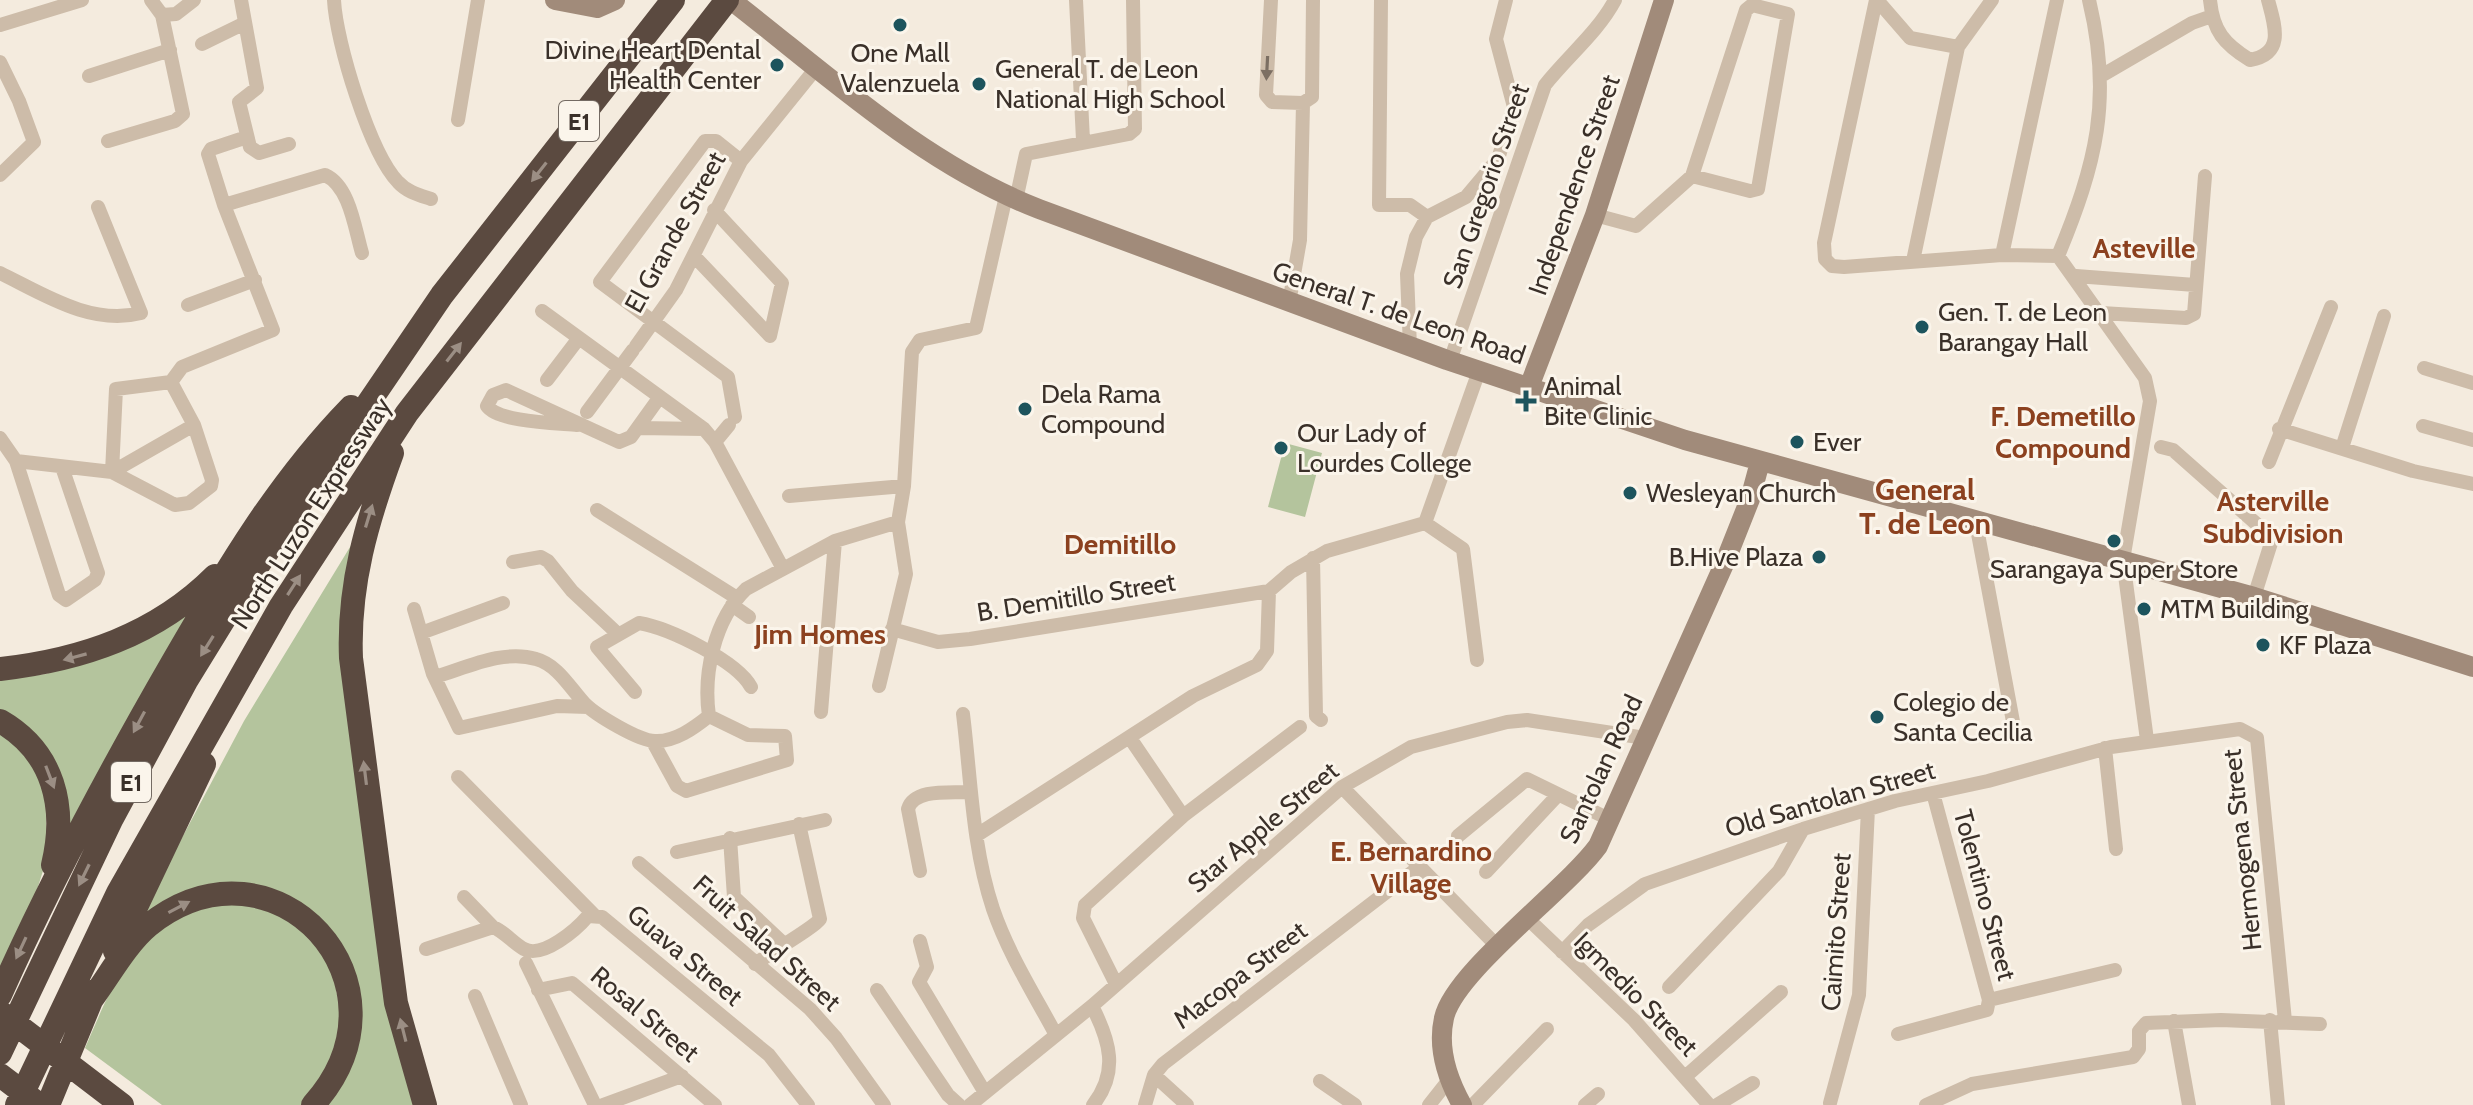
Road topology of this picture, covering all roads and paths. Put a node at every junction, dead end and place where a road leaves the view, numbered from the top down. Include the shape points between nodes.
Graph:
1 (82, 0) edge
2 (151, 0) edge
3 (194, 0) edge
4 (241, 0) edge
5 (334, 0) edge
6 (478, 0) edge
7 (555, 0) edge
8 (615, 0) edge
9 (673, 0) edge
10 (729, 0) edge
11 (1076, 0) edge
12 (1133, 0) edge
13 (1271, 0) edge
14 (1313, 0) edge
15 (1381, 0) edge
16 (1506, 0) edge
17 (1615, 0) edge
18 (1664, 0) edge
19 (1876, 0) edge
20 (1992, 0) edge
21 (2057, 0) edge
22 (2089, 0) edge
23 (2210, 0) edge
24 (2268, 0) edge
25 (162, 15) junction
26 (2212, 16) junction
27 (245, 23) junction
28 (0, 25) edge
29 (202, 44) dead end
30 (1958, 47) junction
31 (170, 50) junction
32 (0, 62) edge
33 (817, 67) junction
34 (89, 76) dead end
35 (2101, 76) junction
36 (1303, 103) junction
37 (458, 120) dead end
38 (247, 137) junction
39 (1083, 140) junction
40 (108, 141) dead end
41 (289, 144) dead end
42 (741, 161) junction
43 (0, 175) edge
44 (1692, 176) junction
45 (2205, 176) dead end
46 (1011, 198) junction
47 (431, 199) dead end
48 (224, 205) junction
49 (98, 207) dead end
50 (714, 210) junction
51 (1595, 215) junction
52 (1427, 217) junction
53 (362, 253) dead end
54 (2002, 255) junction
55 (694, 256) junction
56 (2058, 256) junction
57 (1913, 261) junction
58 (0, 273) edge
59 (2076, 276) junction
60 (255, 280) junction
61 (2195, 285) junction
62 (1289, 303) junction
63 (188, 305) dead end
64 (2331, 307) dead end
65 (542, 311) dead end
66 (2101, 313) junction
67 (2384, 316) dead end
68 (653, 322) junction
69 (579, 338) junction
70 (1410, 347) junction
71 (399, 356) junction
72 (1450, 361) junction
73 (620, 368) junction
74 (2424, 368) dead end
75 (1479, 371) junction
76 (547, 380) dead end
77 (171, 382) junction
78 (2473, 383) edge
79 (1529, 387) junction
80 (659, 398) junction
81 (587, 412) dead end
82 (407, 413) junction
83 (194, 425) junction
84 (577, 425) junction
85 (2423, 426) dead end
86 (638, 428) junction
87 (704, 429) junction
88 (2279, 429) junction
89 (0, 438) edge
90 (2473, 440) edge
91 (715, 442) junction
92 (2161, 447) dead end
93 (2342, 448) junction
94 (16, 461) junction
95 (1760, 462) junction
96 (2269, 462) dead end
97 (62, 467) junction
98 (112, 472) junction
99 (2473, 484) edge
100 (904, 486) junction
101 (789, 496) dead end
102 (597, 510) dead end
103 (898, 522) junction
104 (1425, 523) junction
105 (1976, 523) junction
106 (835, 541) junction
107 (234, 557) junction
108 (1313, 558) junction
109 (2123, 560) junction
110 (513, 562) dead end
111 (782, 567) junction
112 (1269, 591) junction
113 (2254, 597) junction
114 (734, 601) junction
115 (503, 603) dead end
116 (414, 609) dead end
117 (749, 617) dead end
118 (892, 629) junction
119 (421, 633) junction
120 (618, 634) junction
121 (712, 654) junction
122 (1477, 660) dead end
123 (2473, 667) edge
124 (0, 669) edge
125 (241, 677) junction
126 (435, 677) junction
127 (879, 686) dead end
128 (751, 687) dead end
129 (635, 692) dead end
130 (588, 707) junction
131 (821, 712) dead end
132 (963, 714) dead end
133 (709, 716) junction
134 (1321, 720) dead end
135 (0, 721) edge
136 (1300, 727) dead end
137 (2014, 727) dead end
138 (1130, 738) junction
139 (1645, 738) junction
140 (2147, 740) junction
141 (653, 742) junction
142 (2105, 748) junction
143 (458, 777) dead end
144 (1342, 787) junction
145 (969, 792) junction
146 (1933, 793) junction
147 (1557, 796) junction
148 (1868, 809) junction
149 (1183, 816) junction
150 (825, 820) dead end
151 (1611, 820) junction
152 (799, 824) junction
153 (1803, 829) junction
154 (977, 835) junction
155 (1458, 836) dead end
156 (730, 838) junction
157 (2116, 849) dead end
158 (677, 852) dead end
159 (639, 863) dead end
160 (1419, 867) junction
161 (920, 871) dead end
162 (1486, 872) dead end
163 (464, 897) dead end
164 (43, 902) junction
165 (594, 915) junction
166 (1527, 918) junction
167 (493, 927) junction
168 (920, 941) dead end
169 (783, 943) junction
170 (1498, 947) junction
171 (426, 949) dead end
172 (1562, 952) junction
173 (526, 963) dead end
174 (755, 964) junction
175 (2115, 970) dead end
176 (1116, 984) junction
177 (1669, 987) dead end
178 (538, 990) junction
179 (877, 990) dead end
180 (1781, 992) dead end
181 (0, 995) edge
182 (475, 996) dead end
183 (89, 1003) junction
184 (1988, 1005) junction
185 (1092, 1006) junction
186 (0, 1012) edge
187 (2174, 1021) junction
188 (2278, 1021) junction
189 (2320, 1024) dead end
190 (1547, 1029) dead end
191 (1898, 1034) dead end
192 (1056, 1035) junction
193 (0, 1052) edge
194 (0, 1075) edge
195 (1154, 1075) junction
196 (682, 1076) junction
197 (1685, 1077) junction
198 (1320, 1081) dead end
199 (1448, 1081) junction
200 (94, 1083) junction
201 (1753, 1083) dead end
202 (984, 1091) junction
203 (1598, 1094) dead end
204 (1830, 1103) dead end
205 (17, 1105) edge
206 (39, 1105) edge
207 (48, 1105) edge
208 (71, 1105) edge
209 (122, 1105) edge
210 (130, 1105) edge
211 (313, 1105) edge
212 (425, 1105) edge
213 (521, 1105) edge
214 (595, 1105) edge
215 (603, 1105) edge
216 (715, 1105) edge
217 (808, 1105) edge
218 (884, 1105) edge
219 (959, 1105) edge
220 (970, 1105) edge
221 (1093, 1105) edge
222 (1145, 1105) edge
223 (1187, 1105) edge
224 (1355, 1105) edge
225 (1429, 1105) edge
226 (1462, 1105) edge
227 (1473, 1105) edge
228 (1585, 1105) edge
229 (1709, 1105) edge
230 (1717, 1105) edge
231 (1926, 1105) edge
232 (2189, 1105) edge
233 (2278, 1105) edge

1 - 28 street
2 - 25 street
3 - 25 street via 176,14
4 - 27 street
5 - 47 street via 352,85 389,169 401,186
6 - 37 street
7 - 8 main road via 597,8
9 -> 71 highway, North Luzon Expressway / E1
10 - 33 main road, General T. de Leon Road
82 -> 10 highway, North Luzon Expressway / E1
11 - 39 street
12 - 39 street via 1136,126 1129,134
13 -> 36 street via 1266,95 1272,102
14 - 36 street via 1312,97
15 - 52 street via 1379,205 1410,205
16 - 52 street via 1496,39 1514,107 1498,159 1466,197
17 - 72 street, San Gregorio Street via 1604,21 1545,85
18 - 51 main road, Independence Street
19 - 30 street via 1910,38
19 - 57 street via 1824,243 1825,259 1844,267
20 - 30 street
21 - 54 street
22 - 35 street
23 - 26 street
24 - 26 street via 2275,38 2264,58 2250,60 2227,46
25 - 31 street
26 - 35 street
27 - 29 street
27 - 38 street via 257,88 240,99
30 - 57 street
31 - 34 street
31 - 40 street via 183,114
32 - 43 street via 34,142
33 - 42 street, El Grande Street
33 - 46 main road, General T. de Leon Road via 935,155
35 - 56 street via 2098,139 2082,199
36 - 62 street via 1300,240
38 - 41 street via 253,152 259,153
38 - 48 street via 208,151
39 - 46 street via 1026,154
42 - 50 street, El Grande Street
42 - 68 street via 716,141 705,141 600,282
44 - 44 street via 1758,189 1790,19 1785,12 1752,5 1744,14
44 - 51 street via 1636,226
45 - 61 street
46 - 62 main road, General T. de Leon Road
46 - 100 street via 976,328 920,340 912,352
48 - 53 street via 325,175 346,200
48 - 60 street
49 - 58 street via 141,313 126,317 80,311
50 - 55 street, El Grande Street
50 - 55 street via 782,283 770,336
51 - 79 main road, Independence Street
52 - 70 street via 1410,253 1407,274
54 - 56 street
54 - 57 street
55 - 68 street, El Grande Street
56 - 59 street
59 - 61 street
59 - 66 street
60 - 63 street
60 - 77 street via 273,330 182,367
61 - 66 street via 2194,314 2186,318
62 - 70 main road, General T. de Leon Road
64 - 88 street
65 - 69 street
66 - 109 street via 2145,378 2150,401
67 - 93 street
68 - 73 street, El Grande Street
68 - 91 street via 728,377 732,421
69 - 73 street
69 - 76 street
70 - 72 main road, General T. de Leon Road
71 - 107 highway via 316,443
71 -> 193 highway, North Luzon Expressway / E1 via 186,681 105,832
72 - 75 main road, General T. de Leon Road
73 - 80 street
73 - 81 street, El Grande Street
74 - 78 street
75 - 79 main road, General T. de Leon Road
75 - 104 street
77 - 83 street
77 - 98 street via 116,389
79 - 95 main road, General T. de Leon Road
80 - 86 street
80 - 87 street
125 -> 82 highway, North Luzon Expressway / E1
212 -> 82 highway via 396,1003 384,928 350,624 366,528
83 - 98 street
83 - 98 street via 212,484 189,503 168,502
84 - 84 street via 508,417 487,406 493,395 506,390
84 - 86 street via 619,442
85 - 90 street
86 - 87 street
87 - 91 street
88 - 93 street
88 - 96 street
89 - 94 street
91 - 111 street
92 - 113 street via 2173,450 2269,535
93 - 99 street
94 - 97 street
94 - 97 street via 59,595 66,600 98,573
95 - 105 main road, General T. de Leon Road
95 - 139 main road, Santolan Road via 1725,562
97 - 98 street
100 - 101 street
100 - 103 street
102 - 114 street
103 - 106 street
103 - 118 street via 906,574
104 - 108 street
104 - 122 street via 1463,549
105 - 109 main road, General T. de Leon Road
105 - 137 street
106 - 111 street
106 - 131 street
107 -> 124 highway via 202,589 131,636 67,659
107 -> 164 highway
108 - 112 street
108 - 134 street via 1316,716
109 - 113 main road, General T. de Leon Road
109 - 140 street
110 - 120 street via 541,557 548,561
111 - 114 street
112 - 118 street, B. Demitillo Street via 970,639 938,642
112 - 138 street via 1263,660 1193,696
113 - 123 main road, General T. de Leon Road
114 - 117 street
114 - 121 street
115 - 119 street
116 - 119 street
118 - 127 street
119 - 126 street
120 - 121 street via 644,623
120 - 129 street via 597,647
121 - 128 street via 742,673
121 - 133 street via 705,691
125 - 183 highway via 169,842
125 - 205 highway, North Luzon Expressway / E1 via 126,878
126 - 130 street via 506,656 535,658 557,671
126 - 130 street via 459,728 557,706
130 - 141 street
132 - 145 street
133 - 141 street via 682,735
133 - 141 street via 748,735 785,736 787,760 686,791 677,786
135 -> 164 highway via 34,747 49,769 57,795 60,828
136 - 149 street
138 - 149 street
138 - 154 street
139 - 144 street, Star Apple Street via 1527,720 1507,722 1411,747
139 - 151 main road, Santolan Road
140 - 142 street, Old Santolan Street
140 - 188 street, Hermogena Street via 2240,729 2257,738
142 - 146 street, Old Santolan Street
142 - 157 street
143 - 165 street
144 - 160 street
144 - 176 street, Star Apple Street
145 - 154 street
145 - 161 street via 919,795 910,801
146 - 148 street, Old Santolan Street
146 - 184 street, Tolentino Street
147 - 151 street
147 - 155 street via 1527,779
147 - 162 street
148 - 153 street, Old Santolan Street
148 - 204 street, Caimito Street via 1859,995
149 - 176 street via 1081,911
150 - 152 street
151 - 166 main road, Santolan Road via 1585,863
152 - 156 street
152 - 169 street via 820,919
153 - 172 street, Old Santolan Street via 1645,884 1588,925
153 - 177 street via 1779,871
154 - 192 street via 994,910
156 - 158 street
156 - 169 street via 734,897
159 - 174 street, Fruit Salad Street
160 - 170 street
160 - 195 street, Macopa Street
163 - 167 street
164 -> 181 highway
165 - 167 street, Guava Street via 571,935 538,950 524,949
165 - 217 street, Guava Street via 769,1055
166 - 170 main road, Santolan Road
166 - 172 street, Igmedio Street
167 - 171 street
168 - 202 street via 927,967 919,982
169 - 174 street
170 - 199 main road, Santolan Road via 1455,993 1444,1016
172 - 197 street, Igmedio Street
173 - 178 street
174 - 218 street, Fruit Salad Street via 810,1009
175 - 184 street
176 - 185 street, Star Apple Street
178 - 196 street, Rosal Street via 572,983
178 - 214 street
179 - 219 street
180 - 197 street
182 - 213 street
183 - 207 highway
183 -> 211 highway via 141,933 188,901 239,894 291,909 315,926 339,958 351,994 348,1046 335,1079
184 - 191 street
185 - 192 street, Star Apple Street
185 - 221 street via 1107,1034 1111,1074
186 - 200 highway
187 - 188 street
187 - 231 street via 2141,1025 2133,1057 1972,1084
187 - 232 street
188 - 189 street
188 - 233 street
190 - 227 street
192 - 202 street, Star Apple Street
193 - 208 highway
194 - 206 highway
195 - 222 street
195 - 223 street
196 - 215 street
196 - 216 street, Rosal Street
197 - 229 street, Igmedio Street
198 - 224 street
199 - 225 street
199 - 226 main road, Santolan Road
200 - 209 highway
200 - 210 highway
201 - 230 street
202 - 220 street, Star Apple Street
203 - 228 street

